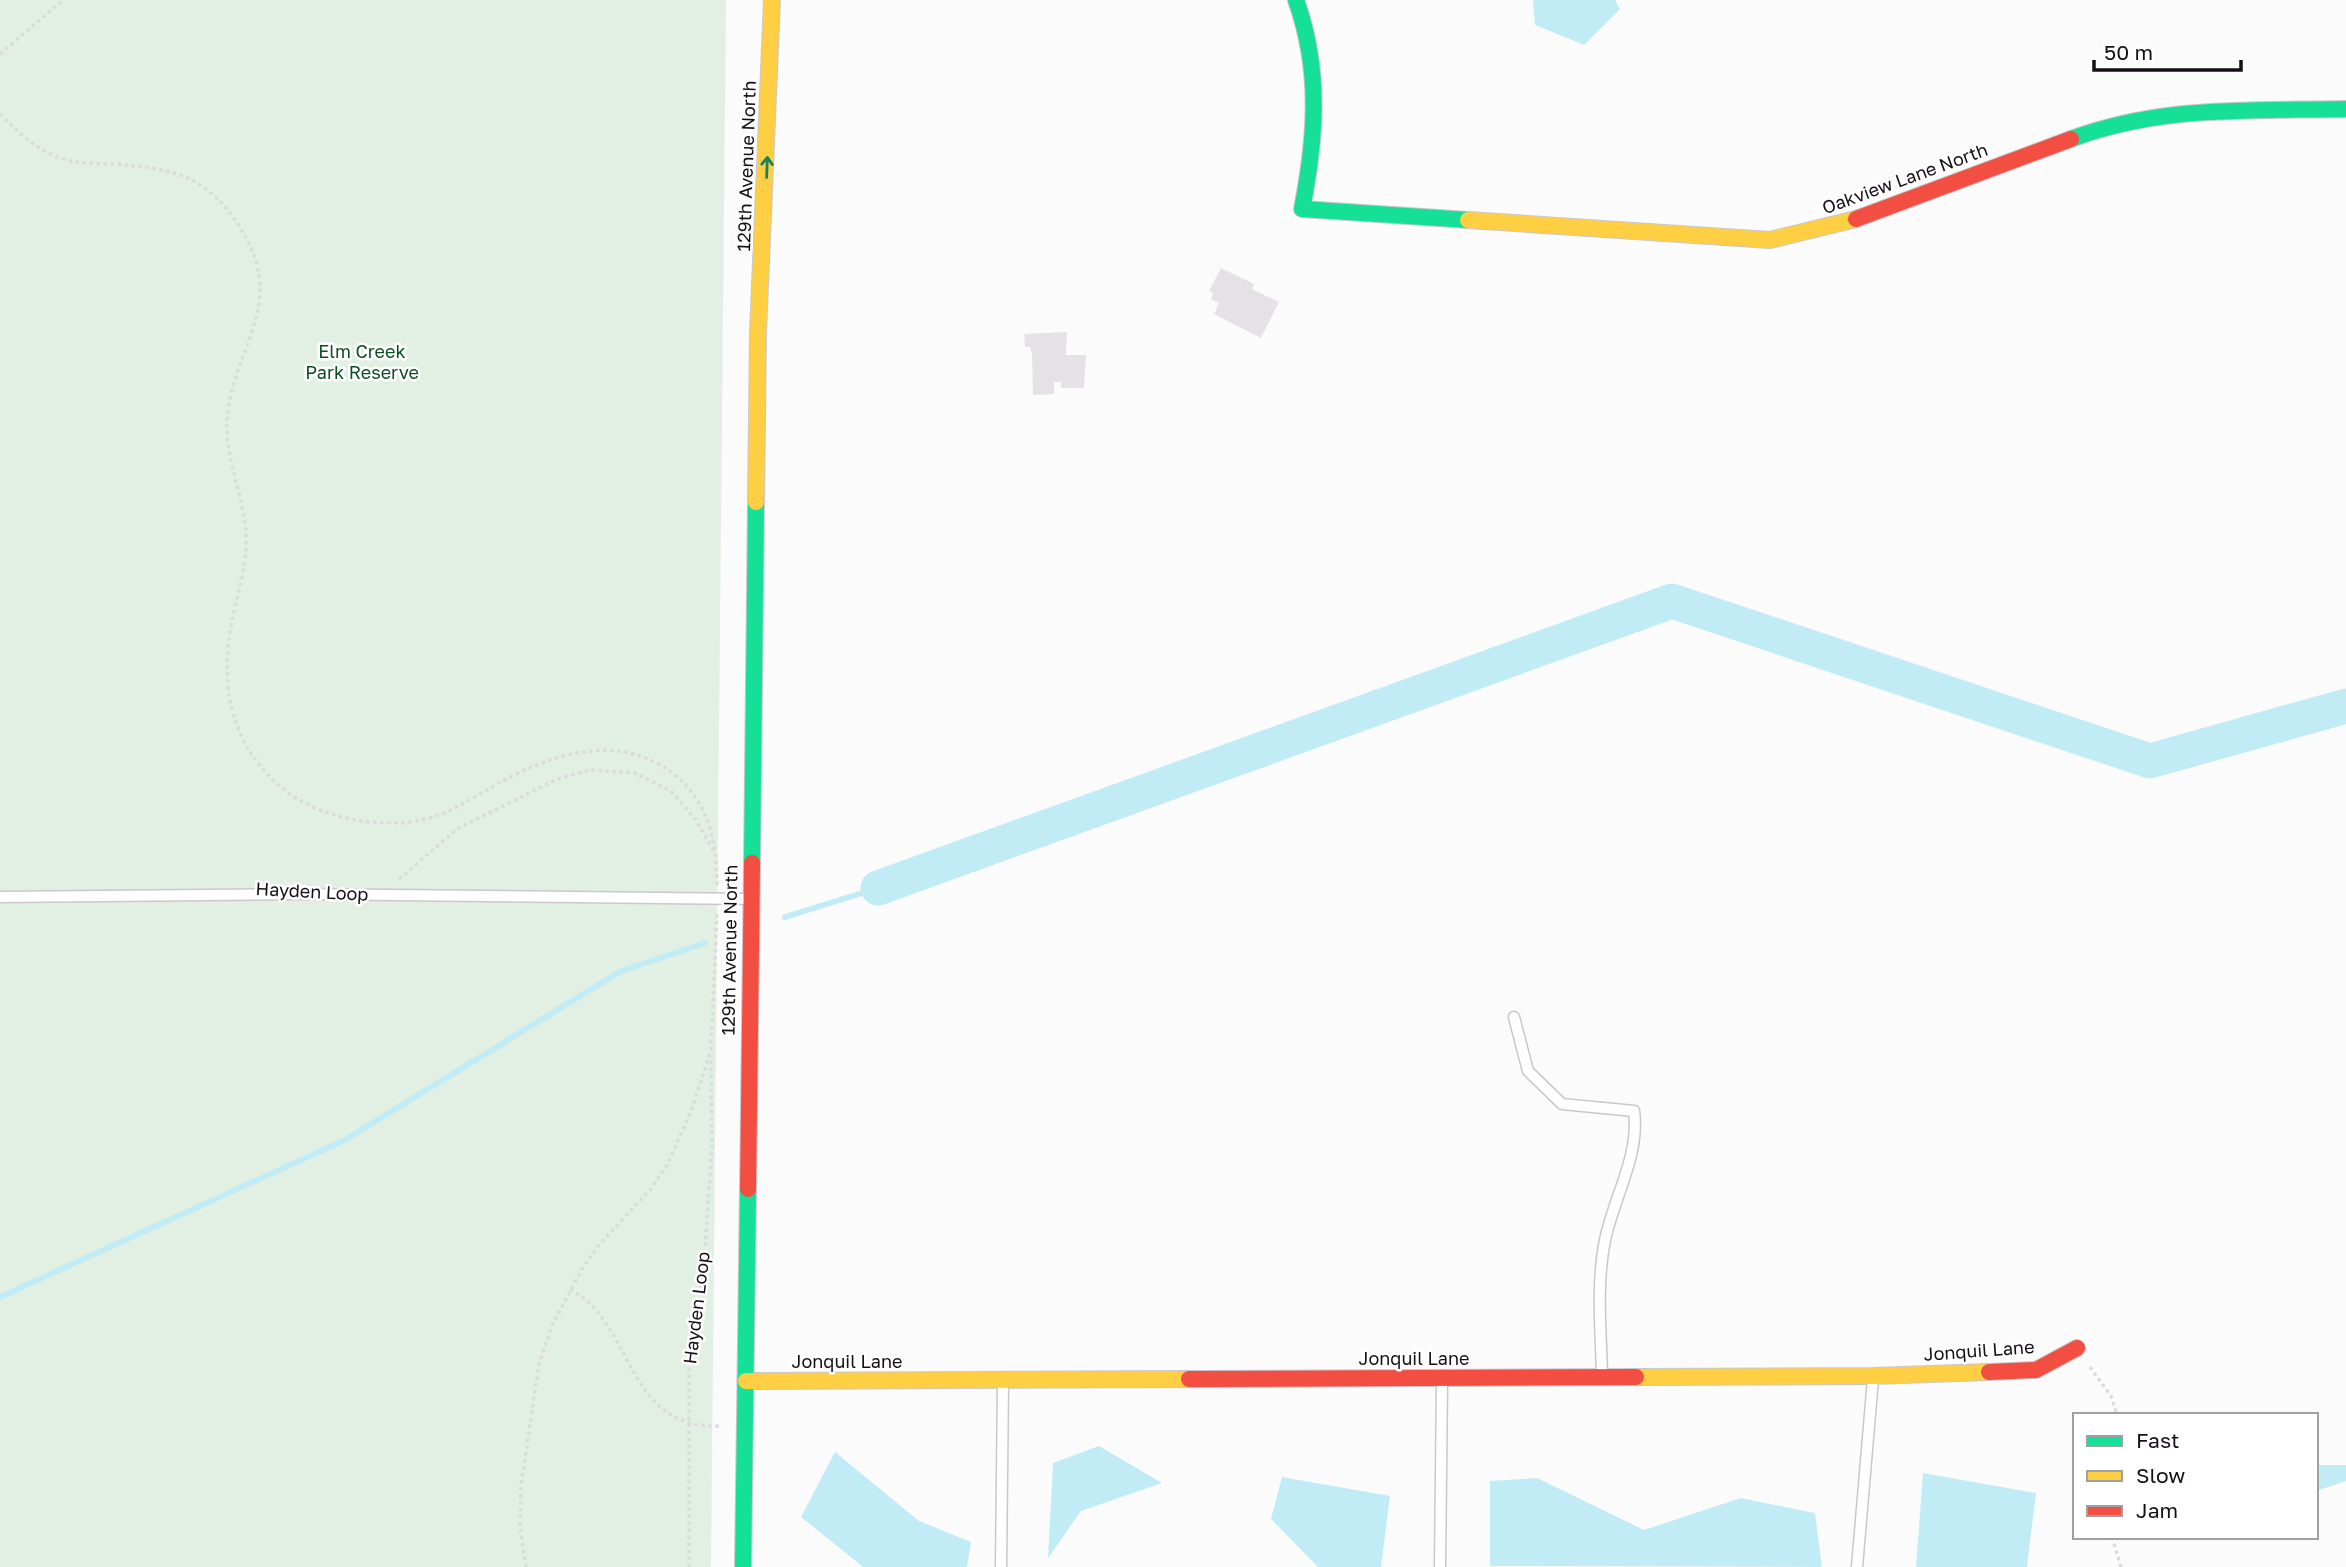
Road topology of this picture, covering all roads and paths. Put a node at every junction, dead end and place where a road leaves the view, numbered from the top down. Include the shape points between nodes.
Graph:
1 (63, 0) edge
2 (772, 0) edge
3 (1296, 0) edge
4 (0, 54) edge
5 (751, 94) dead end
6 (2346, 109) edge
7 (0, 114) edge
8 (758, 333) junction
9 (716, 855) junction
10 (379, 896) junction
11 (0, 897) edge
12 (718, 899) junction
13 (750, 900) junction
14 (1514, 1017) dead end
15 (710, 1050) junction
16 (570, 1289) junction
17 (2077, 1348) joint
18 (1873, 1376) junction
19 (1442, 1378) junction
20 (1602, 1378) junction
21 (746, 1381) junction
22 (1003, 1381) junction
23 (2116, 1413) edge
24 (690, 1422) junction
25 (729, 1426) dead end
26 (2113, 1539) edge
27 (526, 1567) edge
28 (689, 1567) edge
29 (743, 1567) edge
30 (1001, 1567) edge
31 (1440, 1567) edge
32 (1857, 1567) edge
33 (2122, 1567) edge

1 - 4 path
8 -> 2 street, 129th Avenue North
3 - 6 street, Oakview Lane North via 1309,44 1316,115 1302,209 1770,240 1855,220 2112,124 2170,113
5 - 8 street, 129th Avenue North via 753,295
7 - 9 path via 25,139 58,157 158,169 196,181 225,206 252,251 259,308 228,409 246,538 228,643 226,684 236,728 265,772 297,799 334,814 412,821 450,811 524,770 554,759 584,751 621,751 660,764 687,785 707,815
8 - 13 street, 129th Avenue North
9 - 10 path, Hayden Loop via 696,820 671,791 635,773 590,769 556,779 457,830
9 - 12 path
10 - 11 lane
10 - 12 lane
12 - 13 lane
12 - 15 path
13 - 21 street, 129th Avenue North
14 - 20 lane via 1528,1070 1562,1104 1634,1111 1637,1132 1605,1241
15 - 16 path via 691,1111 667,1164 650,1190 598,1245
15 - 24 path, Hayden Loop via 712,1147 704,1263 689,1369
16 - 24 path via 589,1299 603,1314 640,1387 653,1402
16 - 27 path via 543,1349 530,1405 520,1513
17 - 18 street, Jonquil Lane via 2036,1370
17 - 23 path via 2111,1395
18 - 20 street, Jonquil Lane
18 - 32 lane
19 - 20 street, Jonquil Lane
19 - 22 street, Jonquil Lane
19 - 31 lane
21 - 22 street, Jonquil Lane
21 - 29 street, 129th Avenue North
22 - 30 lane
24 - 25 path
24 - 28 path, Hayden Loop
26 - 33 path

